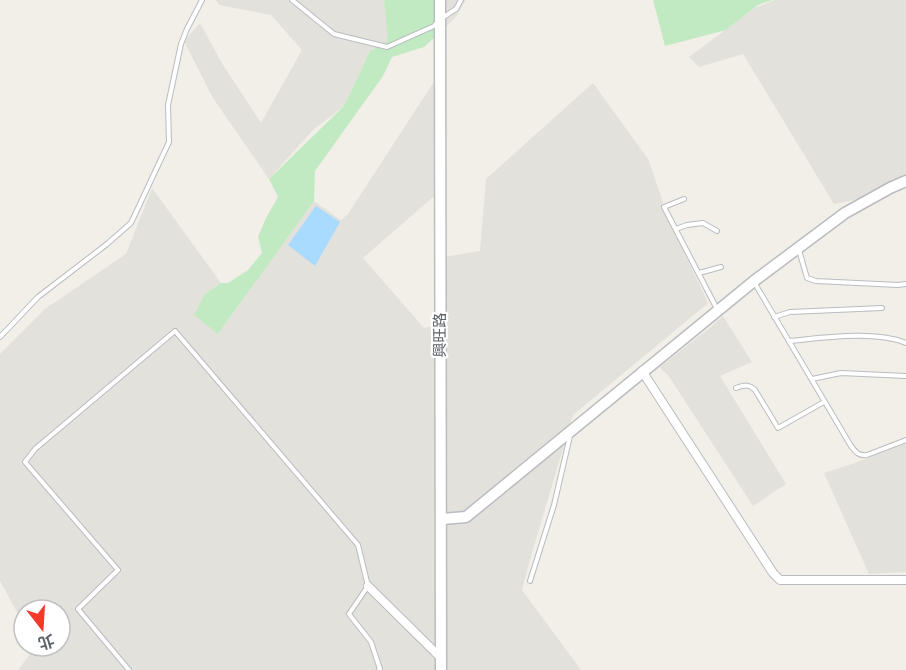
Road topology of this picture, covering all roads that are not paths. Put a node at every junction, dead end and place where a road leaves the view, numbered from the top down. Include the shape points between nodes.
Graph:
1 (202, 0) edge
2 (292, 0) edge
3 (440, 0) edge
4 (460, 0) edge
5 (440, 19) junction
6 (906, 180) edge
7 (684, 199) dead end
8 (676, 229) junction
9 (717, 231) dead end
10 (798, 248) junction
11 (722, 267) dead end
12 (699, 273) junction
13 (754, 281) junction
14 (906, 284) edge
15 (882, 308) dead end
16 (718, 310) junction
17 (774, 317) junction
18 (0, 337) edge
19 (789, 341) junction
20 (906, 342) edge
21 (642, 371) junction
22 (906, 376) edge
23 (812, 379) junction
24 (736, 388) dead end
25 (824, 402) junction
26 (572, 429) junction
27 (906, 440) edge
28 (442, 519) junction
29 (906, 580) edge
30 (530, 581) dead end
31 (368, 586) junction
32 (442, 665) edge
33 (129, 670) edge
34 (379, 670) edge

1 - 18 lane via 181,44 168,105 170,142 131,223 38,297
2 - 5 lane via 334,34 387,47 434,26
3 - 5 street, 興旺路
4 - 5 lane via 456,9
5 - 28 street, 興旺路
6 - 10 street via 845,213
7 - 8 lane via 664,207
8 - 9 lane via 703,223
8 - 12 lane
10 - 13 street
10 - 14 lane via 807,278 816,281
11 - 12 lane
12 - 16 lane
13 - 16 street
13 - 17 lane
15 - 17 lane via 790,312
16 - 21 street
17 - 19 lane
19 - 20 lane via 867,336
19 - 23 lane
21 - 26 street
21 - 29 street via 780,580
22 - 23 lane via 841,373
23 - 25 lane
24 - 25 lane via 751,386 778,428
25 - 27 lane via 861,456
26 - 28 street via 466,517
26 - 30 lane
28 - 32 street, 興旺路
31 - 32 street
31 - 33 lane via 358,545 175,331 35,449 25,462 118,570 78,609
31 - 34 lane via 349,614 371,642

